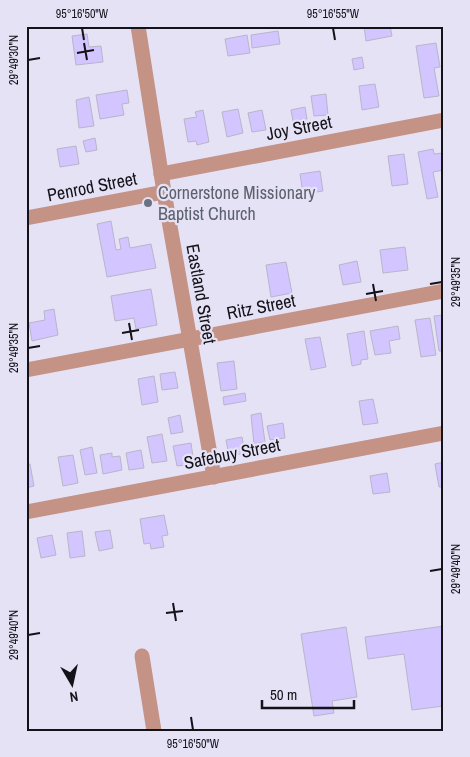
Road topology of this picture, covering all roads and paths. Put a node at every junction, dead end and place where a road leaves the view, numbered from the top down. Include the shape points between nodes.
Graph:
1 (144, 27) edge
2 (444, 120) edge
3 (161, 174) junction
4 (164, 192) junction
5 (26, 218) edge
6 (444, 291) edge
7 (190, 340) junction
8 (26, 370) edge
9 (444, 434) edge
10 (214, 477) junction
11 (26, 512) edge
12 (142, 656) dead end
13 (154, 731) edge

1 - 3 street, Eastland Street
2 - 3 street, Joy Street
3 - 4 street, Eastland Street
4 - 5 street, Penrod Street
4 - 7 street, Eastland Street
6 - 7 street, Ritz Street
7 - 8 street, Ritz Street
7 - 10 street, Eastland Street
9 - 10 street, Safebuy Street
10 - 11 street, Safebuy Street
12 - 13 street

